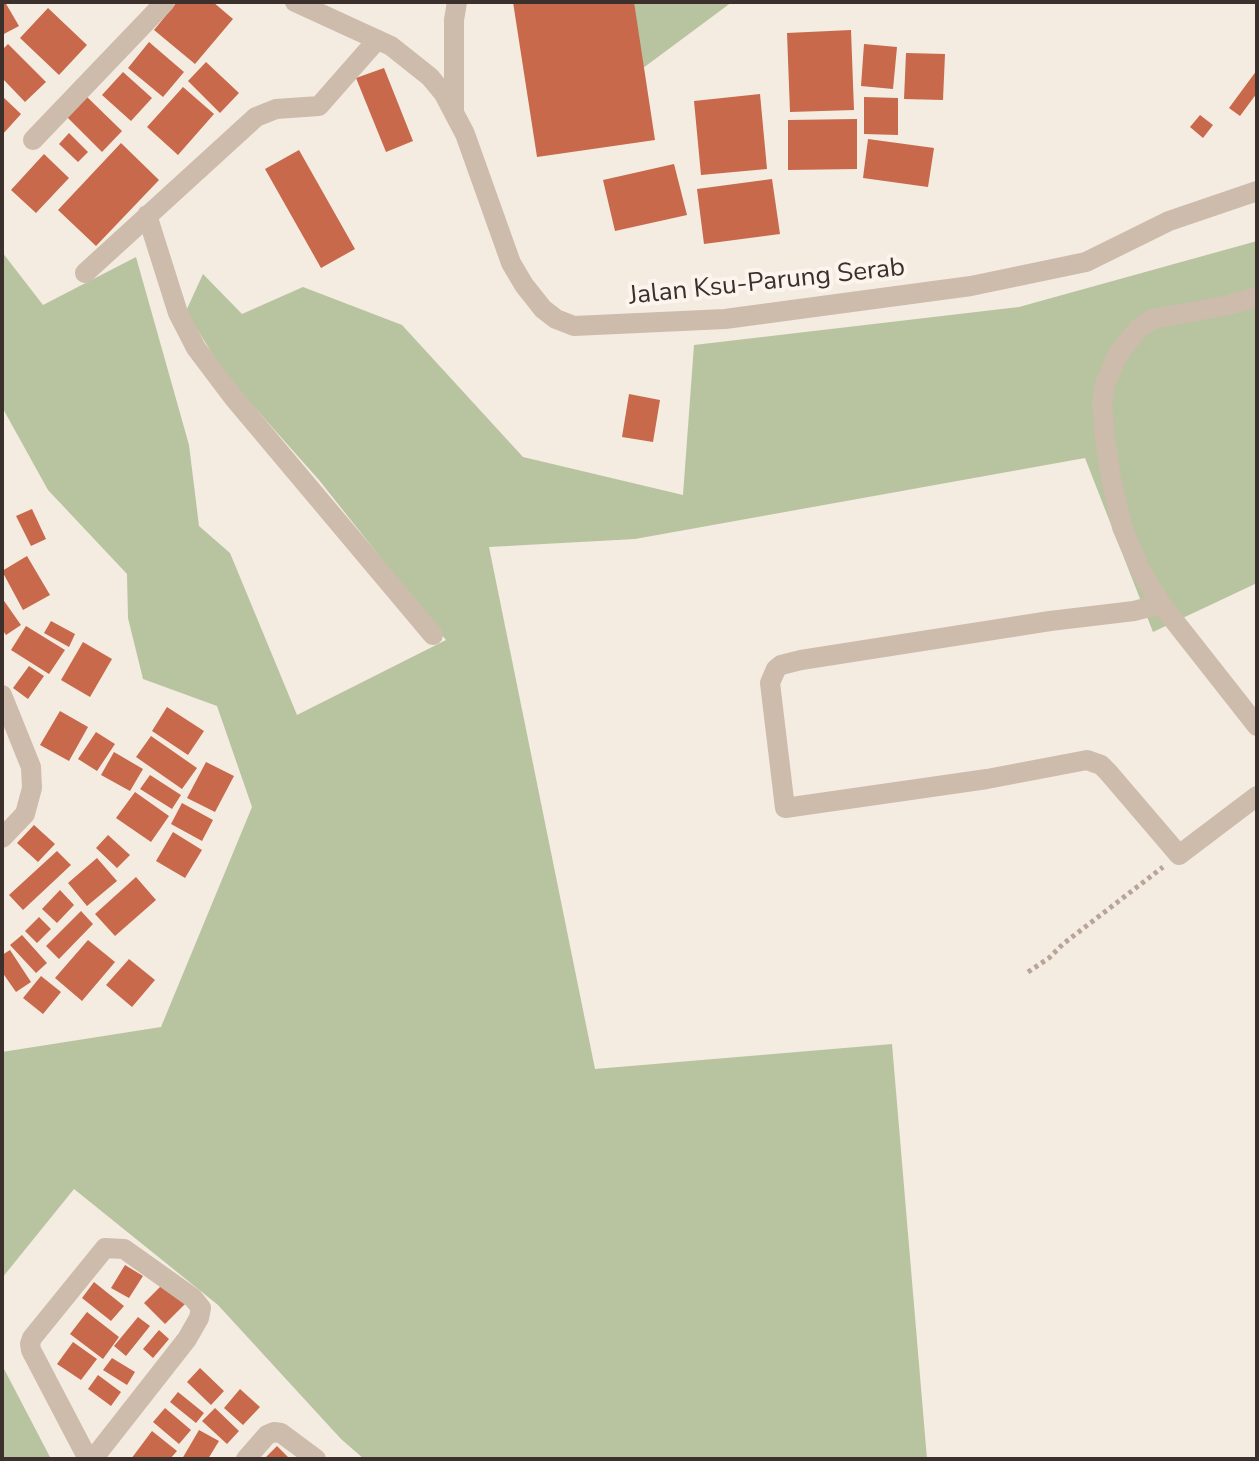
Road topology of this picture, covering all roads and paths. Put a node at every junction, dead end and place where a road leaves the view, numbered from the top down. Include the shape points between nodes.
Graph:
1 (165, 2) edge
2 (295, 2) edge
3 (457, 2) edge
4 (377, 40) junction
5 (454, 111) junction
6 (33, 140) dead end
7 (1257, 191) edge
8 (147, 215) junction
9 (85, 273) dead end
10 (1257, 297) edge
11 (1161, 604) junction
12 (433, 635) dead end
13 (2, 695) edge
14 (1257, 726) edge
15 (1257, 796) edge
16 (2, 838) edge
17 (1179, 855) junction
18 (1028, 972) dead end
19 (91, 1459) edge
20 (246, 1459) edge
21 (316, 1459) edge

1 - 6 street
2 - 4 street, Jalan Ksu-Parung Serab
3 - 5 street
4 - 5 street, Jalan Ksu-Parung Serab via 420,67
4 - 8 street via 319,106 276,109 256,117
5 - 7 street, Jalan Ksu-Parung Serab via 511,263 535,303 574,326 725,319 971,286 1086,262 1169,221
8 - 9 street
8 - 12 street via 178,313 196,348
10 - 11 street via 1153,319 1127,341 1105,384 1105,439 1122,527
11 - 14 street
11 - 17 street via 801,660 776,669 770,683 785,808 1087,760 1108,772
13 - 16 street via 31,767 32,788 25,814
15 - 17 street
17 - 18 path
19 - 19 street via 30,1344 105,1248 124,1249 201,1308 187,1339
20 - 21 street via 274,1432

